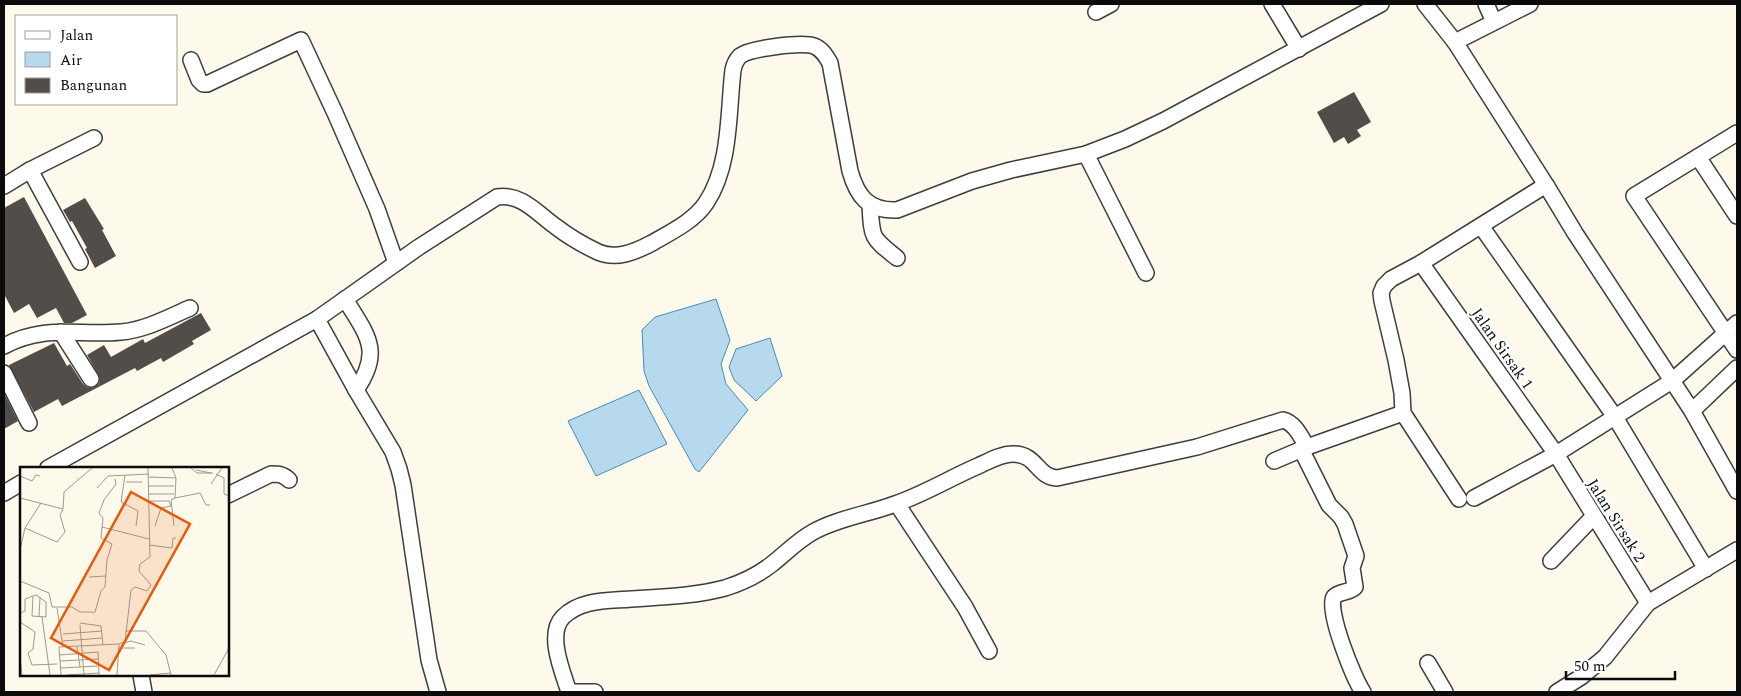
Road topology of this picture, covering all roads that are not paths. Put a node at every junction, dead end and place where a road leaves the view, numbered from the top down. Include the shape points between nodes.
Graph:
1 (1111, 4) edge
2 (1272, 4) edge
3 (1381, 4) edge
4 (1425, 4) edge
5 (1486, 4) edge
6 (1530, 4) edge
7 (1096, 12) dead end
8 (1494, 22) junction
9 (1455, 42) junction
10 (1300, 49) junction
11 (191, 60) dead end
12 (1737, 133) edge
13 (94, 138) dead end
14 (1086, 154) junction
15 (1698, 157) junction
16 (30, 170) junction
17 (1546, 185) junction
18 (4, 186) edge
19 (870, 205) junction
20 (1737, 216) edge
21 (1481, 226) junction
22 (898, 258) dead end
23 (80, 262) dead end
24 (396, 263) junction
25 (1421, 263) junction
26 (1146, 273) dead end
27 (346, 299) junction
28 (190, 308) dead end
29 (316, 320) junction
30 (1731, 328) edge
31 (62, 332) junction
32 (4, 346) edge
33 (1737, 350) edge
34 (1737, 368) edge
35 (4, 373) edge
36 (91, 379) dead end
37 (1672, 380) junction
38 (356, 390) junction
39 (1692, 411) junction
40 (1403, 413) junction
41 (1615, 417) junction
42 (29, 423) dead end
43 (1304, 448) junction
44 (1556, 454) junction
45 (1274, 460) dead end
46 (50, 467) edge
47 (288, 480) dead end
48 (20, 484) edge
49 (1737, 491) edge
50 (4, 493) edge
51 (229, 495) edge
52 (897, 504) junction
53 (1594, 516) junction
54 (1737, 550) edge
55 (1550, 561) dead end
56 (1706, 569) junction
57 (1648, 603) junction
58 (990, 651) dead end
59 (1428, 663) dead end
60 (141, 676) edge
61 (144, 692) edge
62 (438, 692) edge
63 (569, 692) edge
64 (595, 692) edge
65 (1363, 692) edge
66 (1445, 692) edge
67 (1557, 692) edge

1 - 7 street
2 - 10 street
3 - 10 street
4 - 9 street
5 - 8 street
6 - 8 street
8 - 9 street
9 - 17 street
10 - 14 street via 1163,121
11 - 24 street via 199,80 206,84 301,40 377,209
12 - 15 street
13 - 16 street
14 - 19 street via 972,181 896,210 887,211
14 - 26 street
15 - 20 street
15 - 30 street via 1634,196
16 - 18 street
16 - 23 street
17 - 21 street
17 - 37 street
19 - 22 street via 874,237
19 - 24 street via 857,190 850,171 830,63 824,52 815,46 802,44 782,46 751,51 735,62 722,168 706,204 679,228 642,248 612,256 600,253 556,227 522,201 505,196 487,202
21 - 25 street
21 - 41 street
24 - 27 street
25 - 40 street via 1391,279 1381,293 1402,392
25 - 44 street, Jalan Sirsak 1
27 - 29 street
27 - 38 street via 371,350 366,376
28 - 31 street via 138,329
29 - 38 street
29 - 46 street
30 - 33 street
30 - 37 street
31 - 32 street via 43,332
31 - 36 street
34 - 39 street
35 - 42 street
37 - 39 street
37 - 41 street
38 - 62 street via 393,452 399,469 429,660
39 - 49 street
40 - 43 street
40 - 44 street via 1467,499
41 - 44 street
41 - 56 street
43 - 45 street
43 - 52 street via 1293,425 1283,420 1197,447 1057,478 1046,475 1023,455 1003,455
43 - 65 street via 1329,505 1343,521 1356,556 1352,568 1355,587 1337,595 1333,604 1346,658
44 - 53 street, Jalan Sirsak 2
47 - 51 street via 271,474
48 - 50 street
52 - 58 street
52 - 63 street via 814,532 747,580 724,588 601,601 572,609 561,618 556,632 556,648
53 - 55 street
53 - 57 street, Jalan Sirsak 2
54 - 56 street
56 - 57 street
57 - 67 street via 1605,657 1581,678
59 - 66 street
60 - 61 street
63 - 64 street

